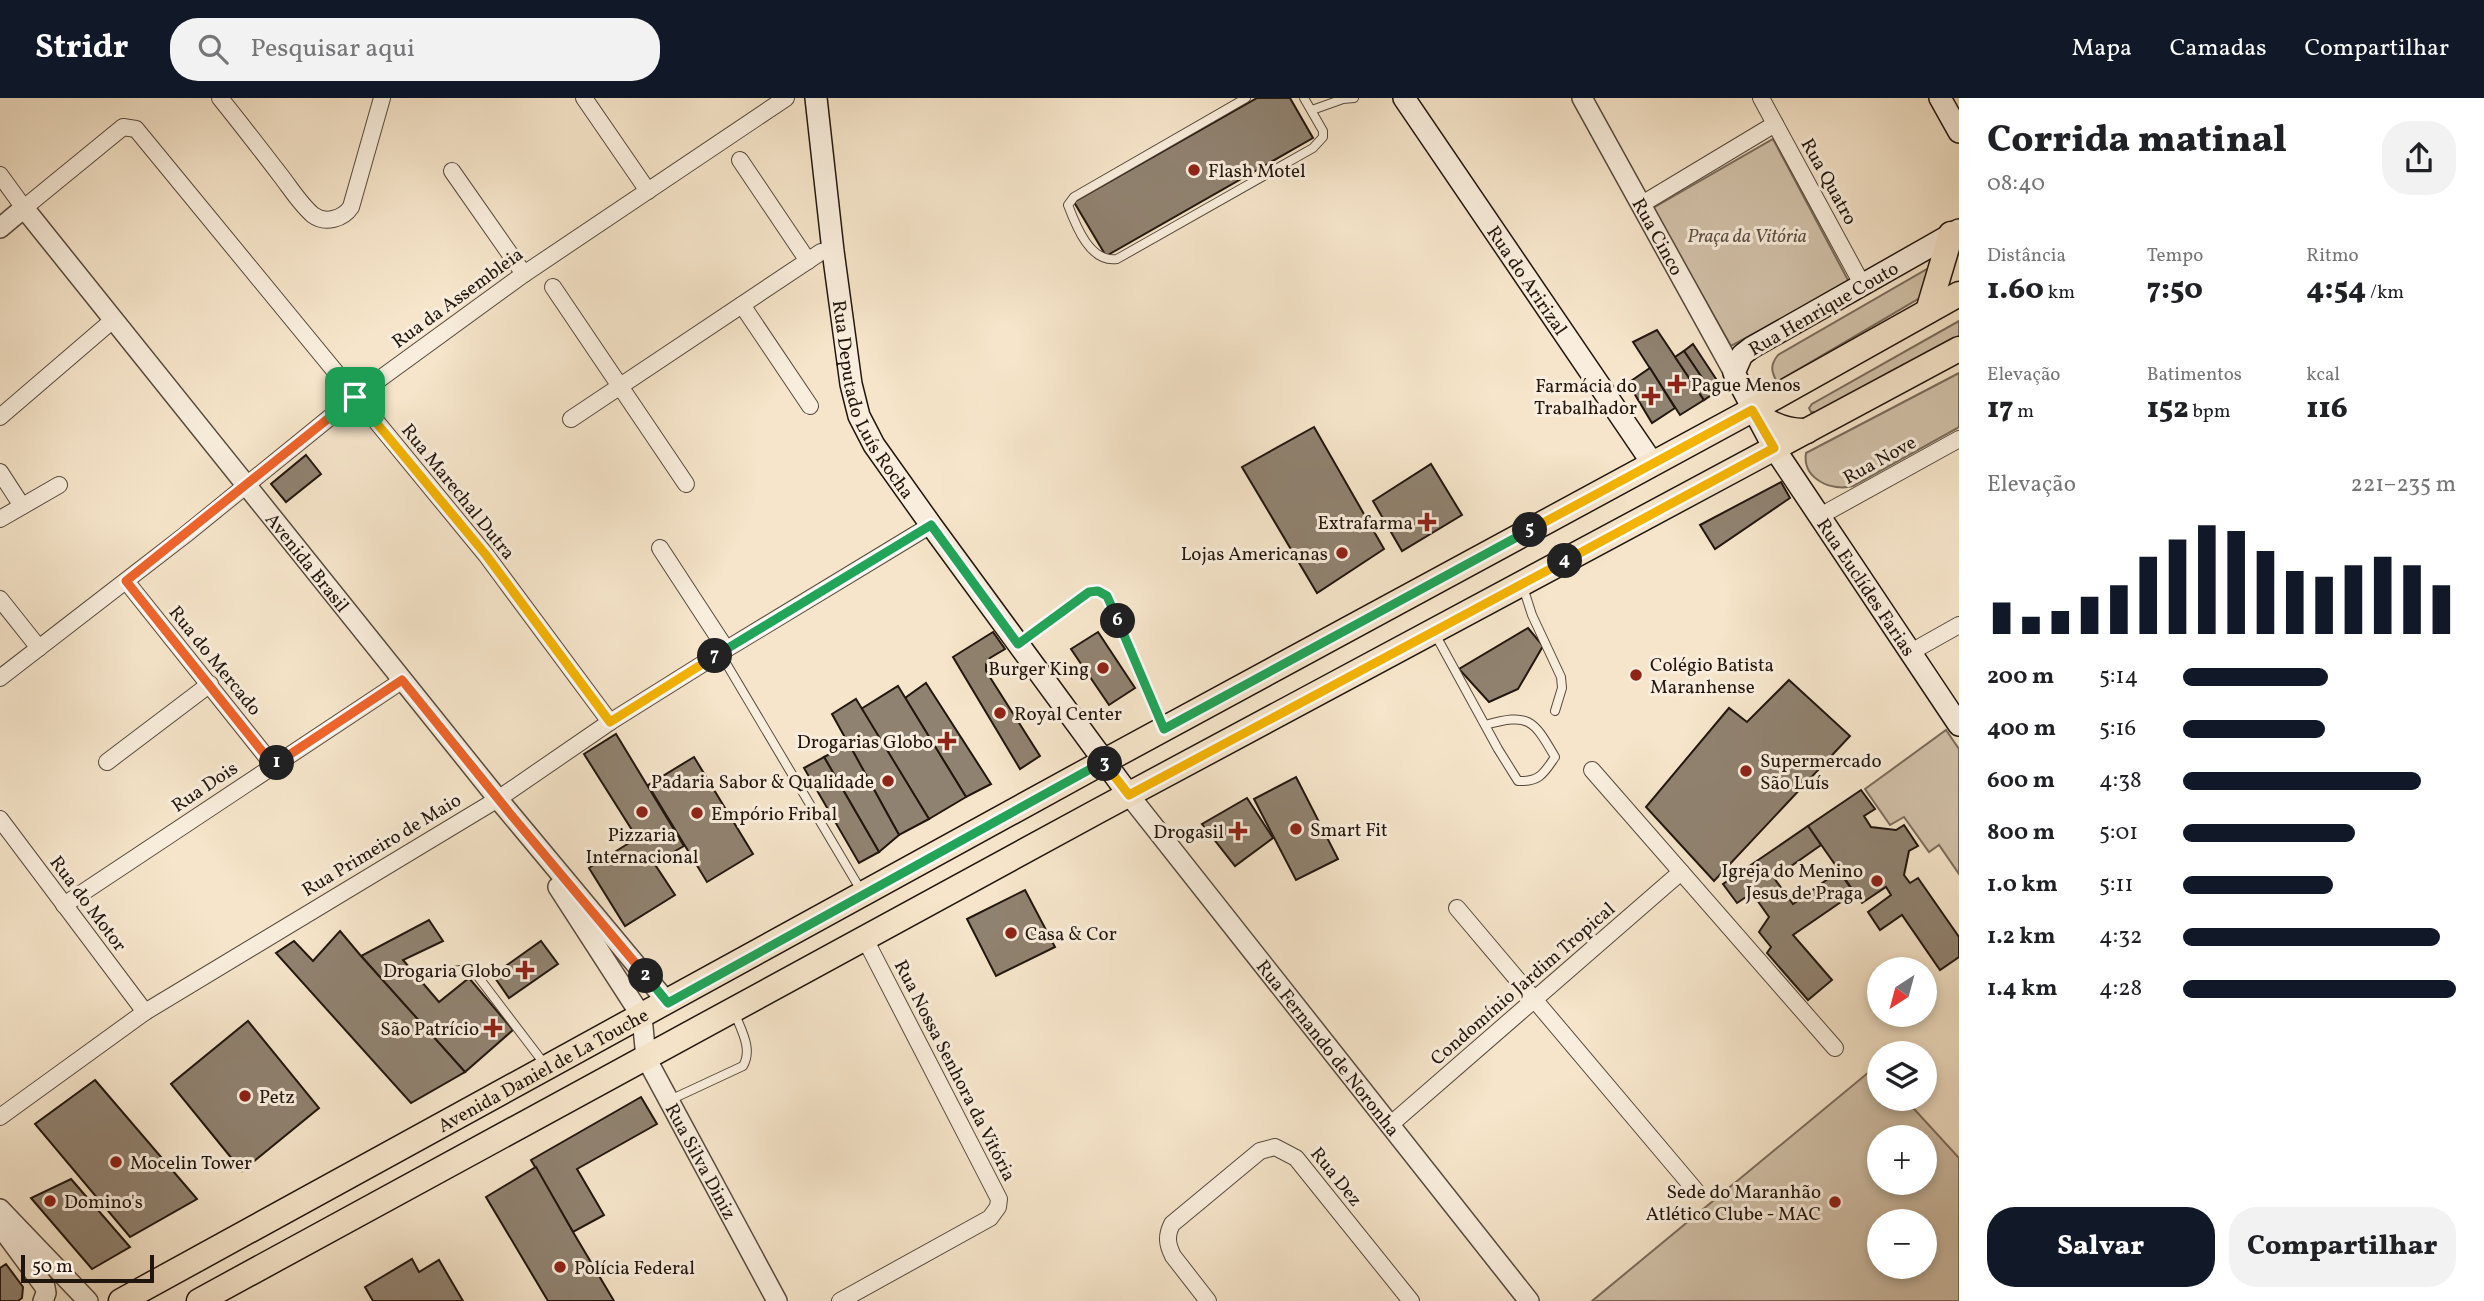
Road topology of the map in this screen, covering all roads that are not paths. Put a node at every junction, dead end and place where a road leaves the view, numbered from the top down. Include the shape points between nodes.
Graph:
1 (220, 98) edge
2 (382, 98) edge
3 (584, 98) edge
4 (786, 98) edge
5 (816, 98) edge
6 (1246, 98) edge
7 (1304, 98) edge
8 (1354, 98) edge
9 (1404, 98) edge
10 (1582, 98) edge
11 (1760, 98) edge
12 (1940, 98) edge
13 (1312, 110) junction
14 (1775, 124) junction
15 (1959, 132) edge
16 (740, 160) dead end
17 (452, 171) dead end
18 (0, 175) edge
19 (648, 191) junction
20 (1642, 204) junction
21 (24, 208) junction
22 (0, 228) edge
23 (1955, 232) edge
24 (833, 251) junction
25 (808, 261) junction
26 (524, 274) junction
27 (1863, 284) junction
28 (553, 288) dead end
29 (1959, 293) edge
30 (742, 305) junction
31 (1928, 311) junction
32 (113, 320) junction
33 (1959, 349) edge
34 (1734, 373) junction
35 (620, 387) junction
36 (355, 397) junction
37 (810, 406) dead end
38 (1752, 410) junction
39 (0, 417) edge
40 (571, 419) dead end
41 (1807, 431) junction
42 (1959, 439) edge
43 (1774, 448) junction
44 (1653, 464) junction
45 (0, 472) edge
46 (686, 484) dead end
47 (59, 485) dead end
48 (247, 485) junction
49 (22, 506) junction
50 (1820, 516) junction
51 (0, 519) edge
52 (931, 525) junction
53 (660, 548) dead end
54 (126, 581) junction
55 (1522, 584) junction
56 (0, 599) edge
57 (1959, 625) edge
58 (1433, 631) junction
59 (1018, 644) junction
60 (39, 648) junction
61 (723, 651) junction
62 (1910, 652) junction
63 (0, 678) edge
64 (402, 680) junction
65 (210, 684) junction
66 (1555, 711) dead end
67 (610, 722) junction
68 (1485, 725) junction
69 (1959, 725) edge
70 (1164, 729) junction
71 (107, 762) dead end
72 (1103, 762) junction
73 (273, 765) junction
74 (1592, 771) dead end
75 (1129, 795) junction
76 (498, 799) junction
77 (512, 816) junction
78 (0, 820) edge
79 (1681, 872) junction
80 (863, 895) junction
81 (64, 905) junction
82 (1457, 908) dead end
83 (865, 939) junction
84 (447, 972) dead end
85 (1534, 1000) junction
86 (668, 1003) junction
87 (733, 1010) junction
88 (145, 1012) junction
89 (642, 1017) junction
90 (682, 1038) junction
91 (1835, 1048) dead end
92 (646, 1058) junction
93 (548, 1069) junction
94 (670, 1100) junction
95 (0, 1117) edge
96 (1390, 1125) junction
97 (1696, 1191) dead end
98 (0, 1209) edge
99 (0, 1226) edge
100 (1200, 1298) edge
101 (44, 1299) edge
102 (88, 1301) edge
103 (121, 1301) edge
104 (200, 1301) edge
105 (777, 1301) edge
106 (840, 1301) edge
107 (1411, 1301) edge
108 (1529, 1301) edge

1 - 2 street via 321,220 342,217 351,207
3 - 19 street
4 - 19 street, Rua da Assembleia
5 - 24 main road, Rua Deputado Luís Rocha
6 - 13 lane via 1074,197 1068,205 1091,250 1104,259 1117,259 1313,148 1323,131
7 - 13 lane
8 - 13 lane
9 - 44 main road, Rua do Aririzal
10 - 20 street, Rua Cinco
11 - 14 street, Rua Quatro
12 - 15 main road
14 - 20 street
14 - 27 street, Rua Quatro
16 - 25 street
17 - 26 street
18 - 21 street, Avenida Brasil
19 - 26 street, Rua da Assembleia
20 - 34 street, Rua Cinco
21 - 22 street
21 - 32 street, Avenida Brasil
21 - 36 street, Rua Marechal Dutra via 123,127 136,129
23 - 27 main road, Rua Henrique Couto
23 - 31 main road
24 - 25 street via 821,252
24 - 52 main road, Rua Deputado Luís Rocha via 859,416
25 - 30 street
26 - 36 street, Rua da Assembleia
27 - 34 main road, Rua Henrique Couto via 1751,348 1742,355
28 - 35 street
29 - 31 main road, Avenida Daniel de La Touche
30 - 35 street
30 - 37 street
31 - 38 main road, Avenida Daniel de La Touche
32 - 39 street
32 - 48 street, Avenida Brasil
33 - 41 main road, Avenida Daniel de La Touche
34 - 38 main road, Rua Henrique Couto
35 - 40 street
35 - 46 street
36 - 48 street, Rua da Assembleia
36 - 67 street, Rua Marechal Dutra via 486,555
38 - 41 main road via 1773,425
38 - 43 main road, Rua Henrique Couto
38 - 44 main road, Avenida Daniel de La Touche
41 - 43 main road, Avenida Daniel de La Touche
42 - 50 street, Rua Nove
43 - 50 main road, Rua Euclídes Farias
43 - 55 main road, Avenida Daniel de La Touche
44 - 70 main road, Avenida Daniel de La Touche
45 - 49 street
47 - 49 street
48 - 54 street, Rua da Assembleia
48 - 64 street, Avenida Brasil
49 - 51 street
50 - 62 main road, Rua Euclídes Farias
52 - 59 main road, Rua Deputado Luís Rocha
52 - 61 street, Rua Primeiro de Maio
53 - 61 street
54 - 60 street, Rua da Assembleia
54 - 65 street, Rua do Mercado
55 - 58 main road, Avenida Daniel de La Touche
55 - 66 lane via 1561,677
56 - 60 street
57 - 62 street
58 - 68 lane
58 - 75 main road, Avenida Daniel de La Touche
59 - 70 lane via 1089,592 1107,596
59 - 72 main road, Rua Deputado Luís Rocha
60 - 63 street, Rua da Assembleia
61 - 67 street, Rua Primeiro de Maio
61 - 80 lane
62 - 69 main road, Rua Euclídes Farias
64 - 73 street, Rua Dois
64 - 76 street, Avenida Brasil
65 - 71 street
65 - 73 street, Rua do Mercado
67 - 76 street, Rua Primeiro de Maio
68 - 68 lane via 1518,780 1531,782 1544,774 1555,757 1539,730 1522,718
70 - 72 main road, Avenida Daniel de La Touche
72 - 75 main road, Rua Deputado Luís Rocha
72 - 80 main road, Avenida Daniel de La Touche
73 - 81 street, Rua Dois
74 - 79 street
75 - 83 main road, Avenida Daniel de La Touche
75 - 96 street, Rua Fernando de Noronha
76 - 77 street, Avenida Brasil
76 - 88 street, Rua Primeiro de Maio
77 - 86 street, Avenida Brasil
77 - 89 street, Avenida Brasil
78 - 81 street, Rua do Motor
79 - 85 street, Condomínio Jardim Tropical
79 - 91 street
80 - 86 main road, Avenida Daniel de La Touche
81 - 88 street, Rua do Motor
82 - 85 street
83 - 87 main road, Avenida Daniel de La Touche
83 - 106 street, Rua Nossa Senhora da Vitória via 999,1199 990,1218
84 - 93 lane via 467,969 476,974
85 - 96 street, Condomínio Jardim Tropical
85 - 97 street
86 - 89 main road, Avenida Daniel de La Touche
87 - 90 main road, Avenida Daniel de La Touche
87 - 94 lane via 747,1046 743,1066
88 - 95 street, Rua Primeiro de Maio
89 - 90 main road
89 - 92 street, Rua Silva Diniz
89 - 93 main road, Avenida Daniel de La Touche
90 - 92 main road, Avenida Daniel de La Touche
92 - 94 street, Rua Silva Diniz
92 - 104 main road, Avenida Daniel de La Touche
93 - 103 main road, Avenida Daniel de La Touche
94 - 105 street, Rua Silva Diniz
96 - 108 street, Rua Fernando de Noronha
98 - 102 street
99 - 101 street via 45,1287
100 - 107 street, Rua Dez via 1173,1256 1168,1240 1172,1224 1260,1151 1275,1147 1296,1158

